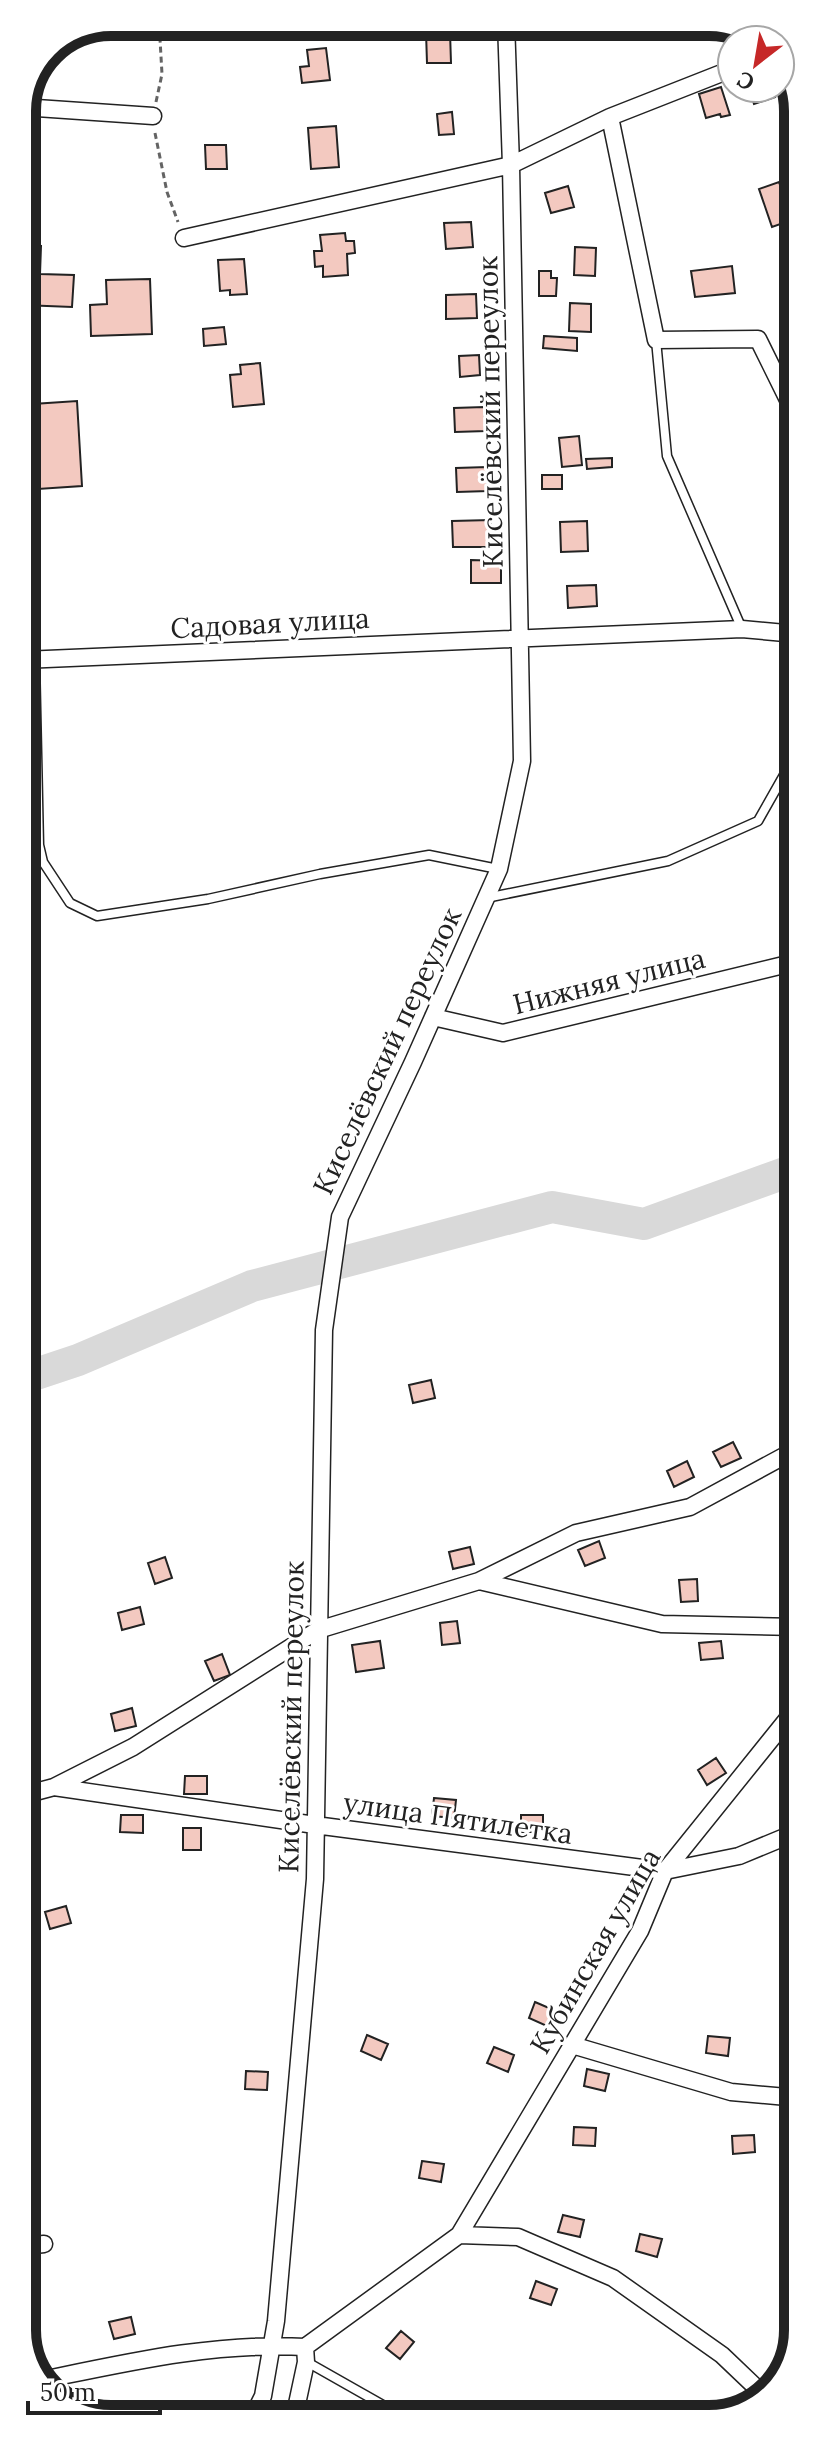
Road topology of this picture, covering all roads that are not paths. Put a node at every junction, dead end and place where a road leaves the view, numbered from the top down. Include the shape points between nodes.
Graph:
1 (506, 36) edge
2 (716, 75) edge
3 (36, 108) edge
4 (153, 116) dead end
5 (610, 117) junction
6 (511, 165) junction
7 (184, 238) dead end
8 (656, 340) junction
9 (784, 392) edge
10 (742, 629) junction
11 (784, 633) edge
12 (520, 638) junction
13 (36, 660) edge
14 (784, 775) edge
15 (36, 788) edge
16 (38, 824) junction
17 (36, 826) edge
18 (499, 869) junction
19 (486, 898) junction
20 (784, 965) edge
21 (433, 1017) junction
22 (784, 1456) edge
23 (479, 1581) junction
24 (784, 1627) edge
25 (318, 1630) junction
26 (784, 1723) edge
27 (54, 1787) junction
28 (36, 1792) edge
29 (315, 1825) junction
30 (784, 1837) edge
31 (665, 1871) junction
32 (572, 2045) junction
33 (784, 2097) edge
34 (459, 2235) junction
35 (44, 2244) dead end
36 (36, 2245) edge
37 (272, 2345) junction
38 (306, 2354) junction
39 (53, 2378) edge
40 (757, 2388) edge
41 (258, 2405) edge
42 (296, 2405) edge
43 (385, 2405) edge

1 - 6 street, Киселёвский переулок
2 - 5 street
3 - 4 street
5 - 6 street
5 - 8 street
6 - 7 street
6 - 12 street, Киселёвский переулок
8 - 9 street via 758,339
8 - 10 lane via 667,456
10 - 11 street, Садовая улица
10 - 12 street, Садовая улица
12 - 13 street, Садовая улица
12 - 18 street, Киселёвский переулок via 522,761
14 - 19 lane via 758,821 668,861
15 - 16 lane
16 - 17 lane
16 - 18 lane via 43,862 70,903 97,916 429,855
18 - 19 street, Киселёвский переулок
19 - 21 street, Киселёвский переулок
20 - 21 street, Нижняя улица via 503,1033
21 - 25 street, Киселёвский переулок via 340,1217 324,1330
22 - 23 street, улица Пятилетка via 690,1507 576,1533
23 - 24 street via 662,1624
23 - 25 street, улица Пятилетка
25 - 27 street, улица Пятилетка via 133,1747
25 - 29 street, Киселёвский переулок
26 - 31 street, Кубинская улица
27 - 28 street, улица Пятилетка
27 - 29 street, улица Пятилетка
29 - 31 street, улица Пятилетка
29 - 37 street, Киселёвский переулок via 315,1879
30 - 31 street, улица Пятилетка via 739,1856
31 - 32 street, Кубинская улица via 640,1931
32 - 33 street via 731,2092
32 - 34 street, Кубинская улица
34 - 38 street, Кубинская улица
34 - 40 street via 518,2237 613,2278 722,2355
35 - 36 street
37 - 38 street
37 - 39 street via 165,2355
37 - 41 street, Киселёвский переулок
38 - 42 street
38 - 43 lane

